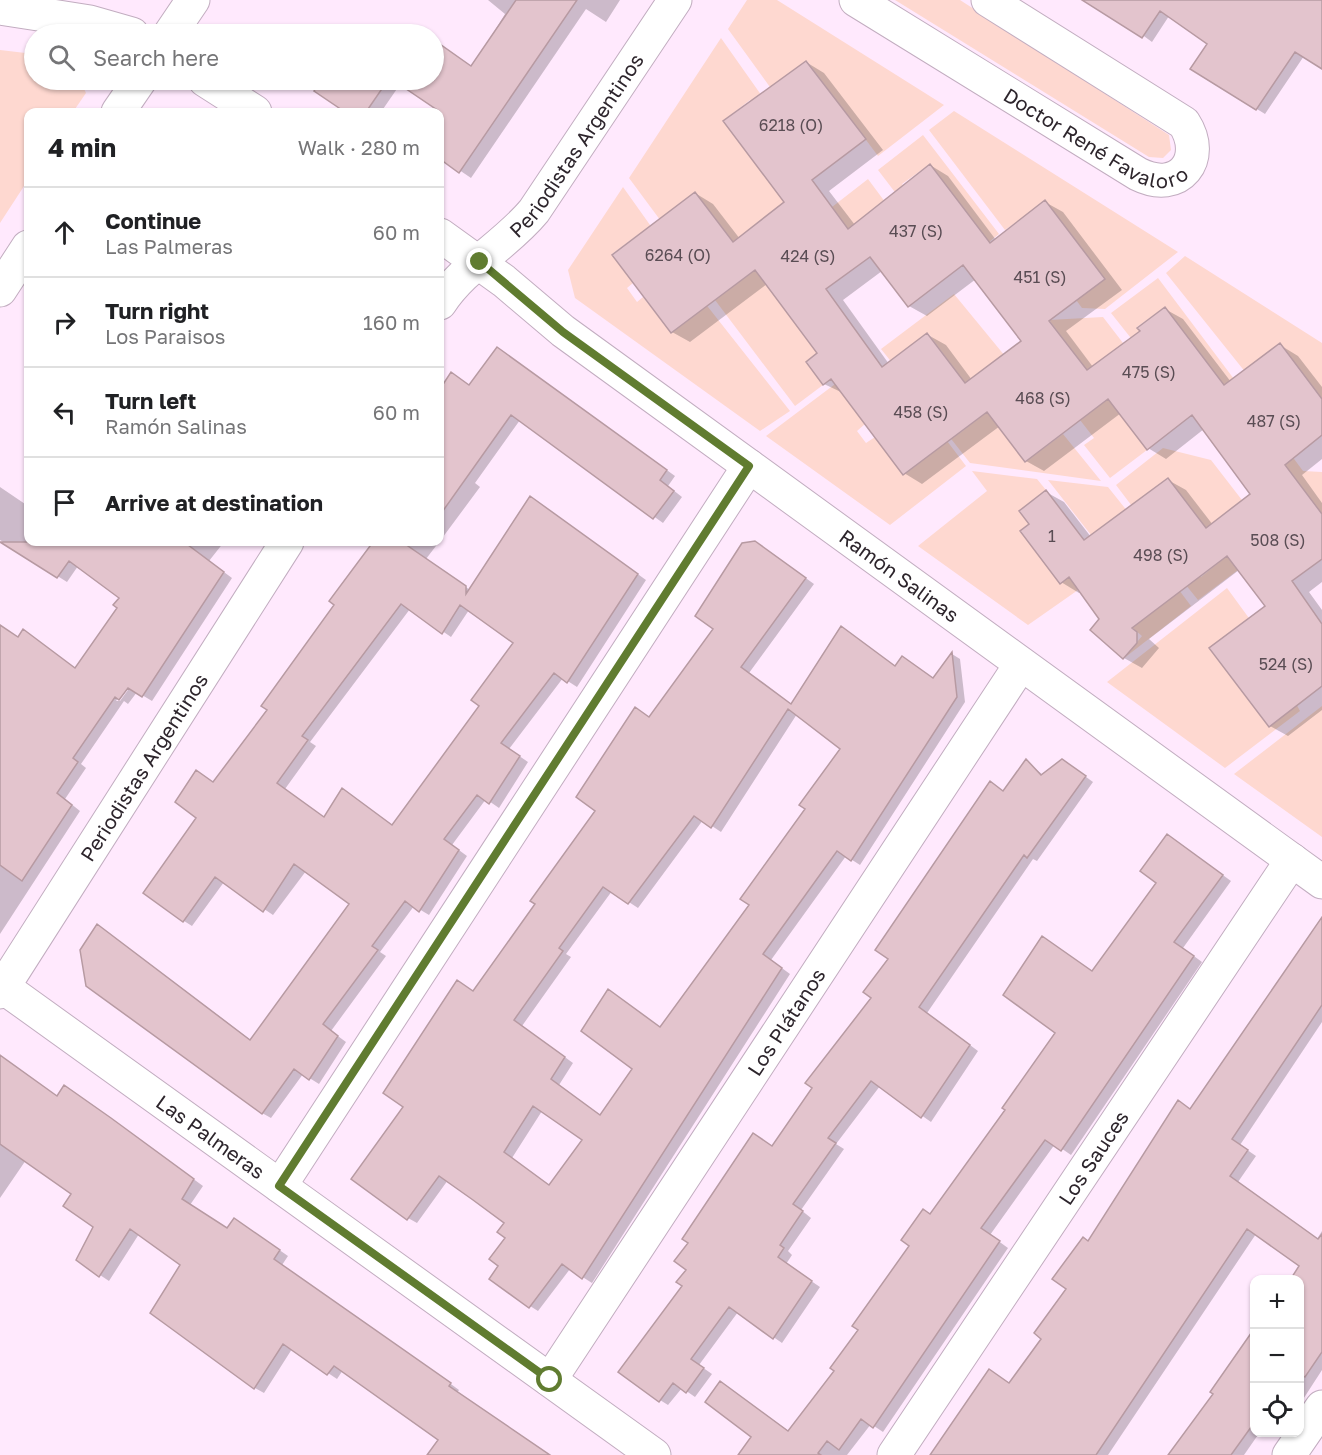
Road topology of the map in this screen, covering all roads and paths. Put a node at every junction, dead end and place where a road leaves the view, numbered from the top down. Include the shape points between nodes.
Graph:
1 (193, 0) edge
2 (675, 0) edge
3 (856, 0) edge
4 (988, 0) edge
5 (0, 8) edge
6 (97, 24) edge
7 (177, 24) edge
8 (133, 90) edge
9 (221, 90) edge
10 (121, 108) edge
11 (249, 108) edge
12 (444, 238) edge
13 (24, 254) edge
14 (480, 262) junction
15 (0, 291) edge
16 (444, 298) edge
17 (749, 466) junction
18 (284, 546) edge
19 (1021, 664) junction
20 (1292, 860) junction
21 (1322, 882) edge
22 (1, 990) edge
23 (279, 1186) junction
24 (550, 1380) junction
25 (1322, 1407) edge
26 (654, 1455) edge
27 (894, 1455) edge
28 (1289, 1455) edge

1 - 7 street
2 - 14 street, Periodistas Argentinos via 534,211 517,232
3 - 4 street, Doctor René Favaloro via 1138,174 1166,182 1179,176 1189,163 1192,149 1191,135 1184,123
5 - 6 street
8 - 10 street
9 - 11 street
12 - 14 street, Ramón Salinas
13 - 15 street
14 - 16 street, Periodistas Argentinos via 462,274
14 - 17 street, Ramón Salinas via 563,332
17 - 19 street, Ramón Salinas
17 - 23 street
18 - 22 street, Periodistas Argentinos
19 - 20 street, Ramón Salinas
19 - 24 street, Los Plátanos
20 - 21 street, Ramón Salinas
20 - 27 street, Los Sauces
22 - 23 street, Las Palmeras
23 - 24 street, Las Palmeras
24 - 26 street, Las Palmeras
25 - 28 street

